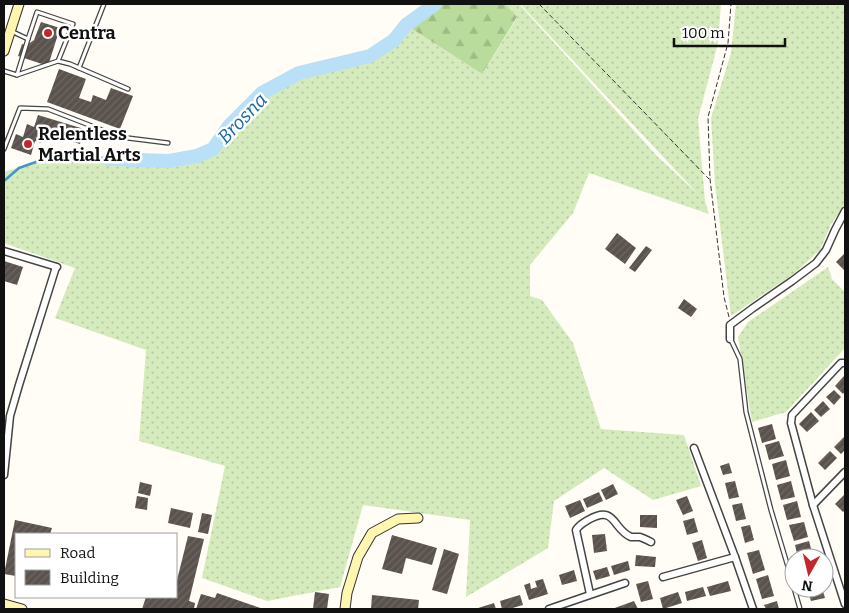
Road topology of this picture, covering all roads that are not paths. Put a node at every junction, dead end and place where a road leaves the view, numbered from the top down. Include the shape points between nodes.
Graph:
1 (19, 4) edge
2 (104, 4) edge
3 (10, 30) junction
4 (28, 39) junction
5 (4, 51) edge
6 (58, 61) junction
7 (79, 68) junction
8 (4, 71) edge
9 (17, 75) junction
10 (128, 89) dead end
11 (168, 143) dead end
12 (4, 150) edge
13 (845, 211) edge
14 (4, 251) edge
15 (730, 339) joint
16 (845, 363) edge
17 (694, 448) dead end
18 (845, 472) edge
19 (4, 476) edge
20 (813, 505) junction
21 (418, 518) dead end
22 (651, 542) dead end
23 (784, 554) edge
24 (735, 556) junction
25 (663, 577) dead end
26 (625, 583) dead end
27 (843, 591) edge
28 (590, 594) junction
29 (4, 604) edge
30 (845, 604) edge
31 (22, 609) edge
32 (345, 609) edge
33 (548, 609) edge
34 (753, 609) edge

1 - 3 street
2 - 7 lane
3 - 4 lane
3 - 5 street
4 - 6 lane via 37,12 73,24
4 - 9 lane
6 - 7 lane
6 - 9 lane
7 - 10 lane
8 - 9 lane
11 - 12 lane via 120,137 48,109 20,108
13 - 15 street via 816,263 730,325
14 - 19 street via 57,267 10,416
15 - 23 lane via 740,359 746,412
16 - 20 street via 841,363 792,415 791,423
17 - 24 street
18 - 20 street
20 - 27 street
21 - 32 street via 398,520 372,533 358,557
22 - 28 street via 632,537 605,514 578,526 576,530
24 - 25 street
24 - 34 street
26 - 28 street
27 - 30 street
28 - 33 street
29 - 31 street

